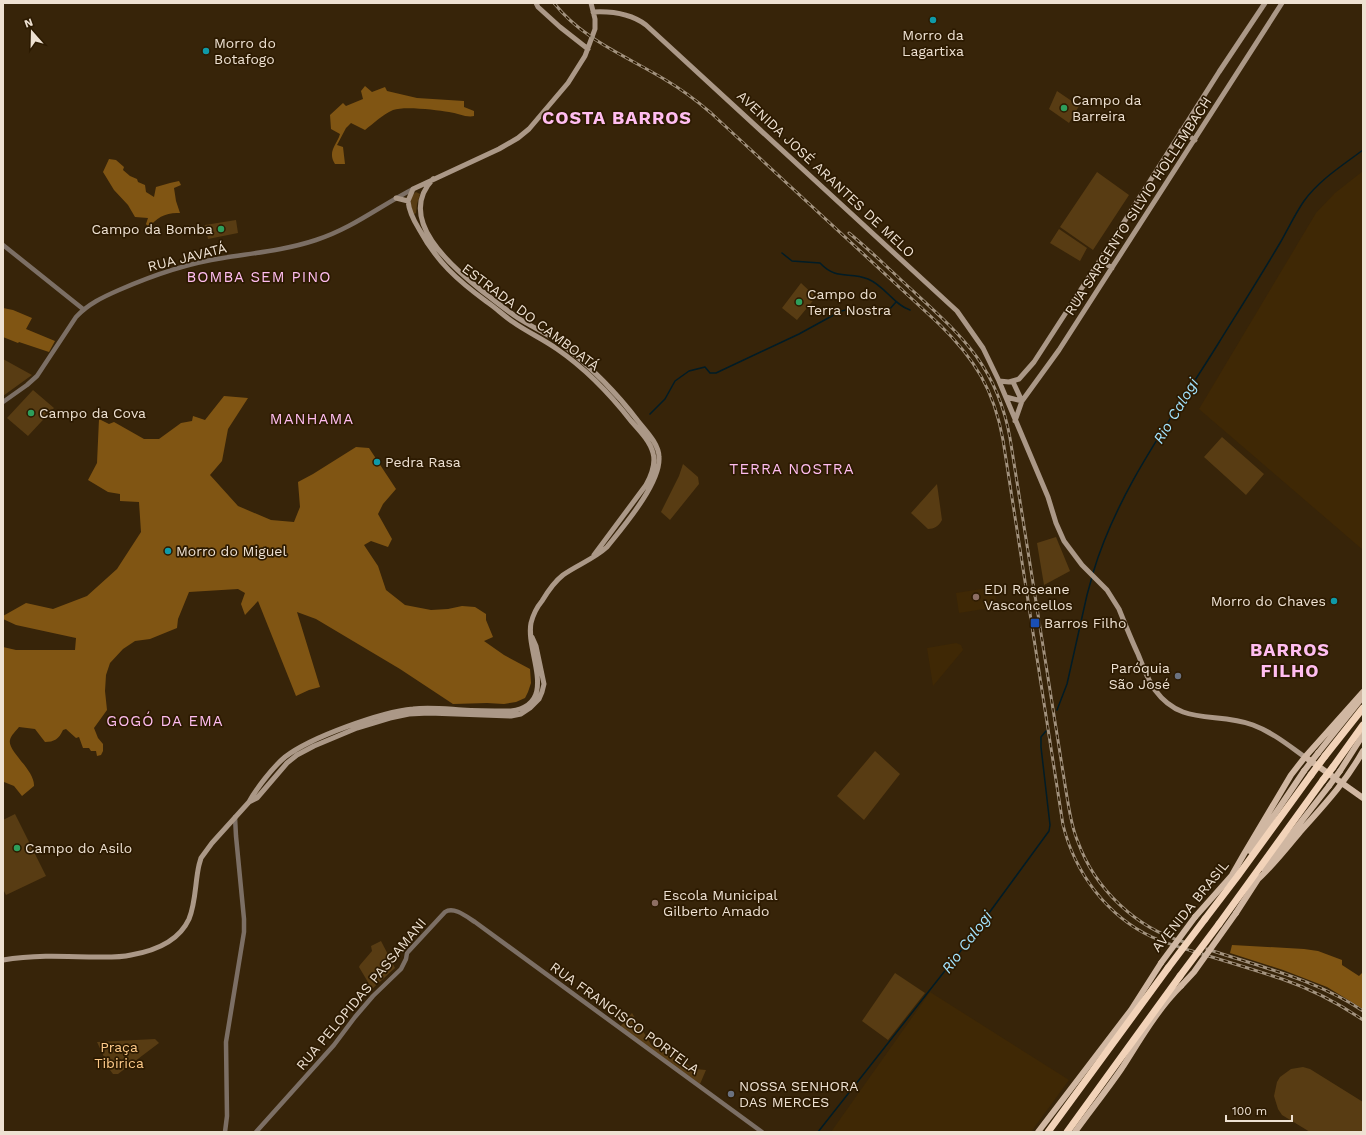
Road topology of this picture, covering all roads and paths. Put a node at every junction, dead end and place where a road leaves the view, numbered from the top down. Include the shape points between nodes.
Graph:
1 (536, 3) edge
2 (591, 3) edge
3 (1265, 3) edge
4 (1282, 3) edge
5 (593, 12) junction
6 (588, 49) junction
7 (1181, 131) junction
8 (1195, 140) junction
9 (433, 179) junction
10 (413, 189) junction
11 (423, 193) junction
12 (396, 198) junction
13 (408, 201) junction
14 (421, 217) junction
15 (414, 219) junction
16 (3, 245) edge
17 (1100, 260) junction
18 (1112, 268) junction
19 (83, 309) junction
20 (999, 381) junction
21 (1013, 382) junction
22 (1006, 397) junction
23 (1022, 401) junction
24 (3, 402) edge
25 (1015, 421) junction
26 (638, 501) junction
27 (1363, 692) edge
28 (1363, 697) edge
29 (1363, 708) edge
30 (1363, 726) edge
31 (1363, 735) edge
32 (1363, 752) edge
33 (1305, 757) junction
34 (1307, 773) junction
35 (1343, 783) junction
36 (1363, 798) edge
37 (235, 817) junction
38 (1232, 876) junction
39 (1255, 882) junction
40 (475, 922) joint
41 (3, 960) edge
42 (1124, 1054) junction
43 (1103, 1056) junction
44 (1100, 1096) junction
45 (1065, 1097) junction
46 (225, 1132) edge
47 (256, 1132) edge
48 (762, 1132) edge
49 (1038, 1132) edge
50 (1048, 1132) edge
51 (1067, 1132) edge
52 (1075, 1132) edge

1 - 6 main road via 555,23
2 - 5 main road
3 - 7 main road, RUA SARGENTO SILVIO HOLLEMBACH
4 - 8 main road, RUA SARGENTO SILVIO HOLLEMBACH
5 - 6 main road via 595,29
5 - 20 main road, AVENIDA JOSÉ ARANTES DE MELO via 631,16 640,20 656,34 957,311 983,348
6 - 9 main road via 568,83 518,138
7 - 8 main road
7 - 17 main road, RUA SARGENTO SILVIO HOLLEMBACH
8 - 18 main road, RUA SARGENTO SILVIO HOLLEMBACH
9 - 10 main road
9 - 11 main road, ESTRADA DO CAMBOATÁ
10 - 11 main road
10 - 12 street, RUA JAVATÁ
10 - 13 main road
11 - 14 main road, ESTRADA DO CAMBOATÁ
12 - 13 main road
12 - 19 street, RUA JAVATÁ via 363,219 316,240 266,252 196,263 140,281 98,299
13 - 15 main road, ESTRADA DO CAMBOATÁ
14 - 15 main road
14 - 26 main road, ESTRADA DO CAMBOATÁ via 435,246 453,267 497,302 553,338 589,367 622,400 646,430 657,447 659,462 654,482
15 - 26 main road, ESTRADA DO CAMBOATÁ via 431,250 449,272 514,323 554,346 618,404 640,431 654,458 652,470
16 - 19 street
17 - 18 main road
17 - 21 main road, RUA SARGENTO SILVIO HOLLEMBACH via 1034,362
18 - 23 main road, RUA SARGENTO SILVIO HOLLEMBACH via 1051,363
19 - 24 street, RUA JAVATÁ via 37,376
20 - 21 main road
20 - 22 main road, AVENIDA JOSÉ ARANTES DE MELO
21 - 23 main road
22 - 23 main road
22 - 25 main road, AVENIDA JOSÉ ARANTES DE MELO
23 - 25 main road, RUA SARGENTO SILVIO HOLLEMBACH
25 - 33 main road, AVENIDA JOSÉ ARANTES DE MELO via 1048,497 1060,532 1076,557 1107,590 1119,609 1150,683 1166,702 1188,714 1252,725 1280,739
26 - 37 main road, ESTRADA DO CAMBOATÁ via 592,558 565,573 552,585 537,608 530,626 538,685 532,700 522,708 511,711 463,712 429,708 405,710 365,721 299,748 282,760
27 - 33 main road
28 - 34 main road, AVENIDA BRASIL, bridge via 1318,753
29 - 34 highway, AVENIDA BRASIL, bridge via 1325,756
30 - 42 highway, bridge
31 - 39 main road, bridge via 1329,786
32 - 35 main road
33 - 35 main road
33 - 38 main road via 1279,792
34 - 38 main road, AVENIDA BRASIL
34 - 43 highway, AVENIDA BRASIL, bridge via 1241,872
35 - 36 main road
35 - 39 main road
37 - 41 main road, ESTRADA DO CAMBOATÁ via 201,858 190,916 183,928 170,940 155,948 128,955
37 - 46 street via 244,932 226,1042
38 - 45 main road, AVENIDA BRASIL, bridge via 1195,917 1131,1010
39 - 44 main road, bridge via 1194,972 1168,1000
40 - 47 street, RUA PELOPIDAS PASSAMANI via 456,911 445,912 407,953 401,969 355,1017 334,1045
40 - 48 street, RUA FRANCISCO PORTELA
42 - 44 main road
42 - 51 highway
43 - 45 main road
43 - 50 highway, AVENIDA BRASIL
44 - 52 main road
45 - 49 main road, AVENIDA BRASIL

